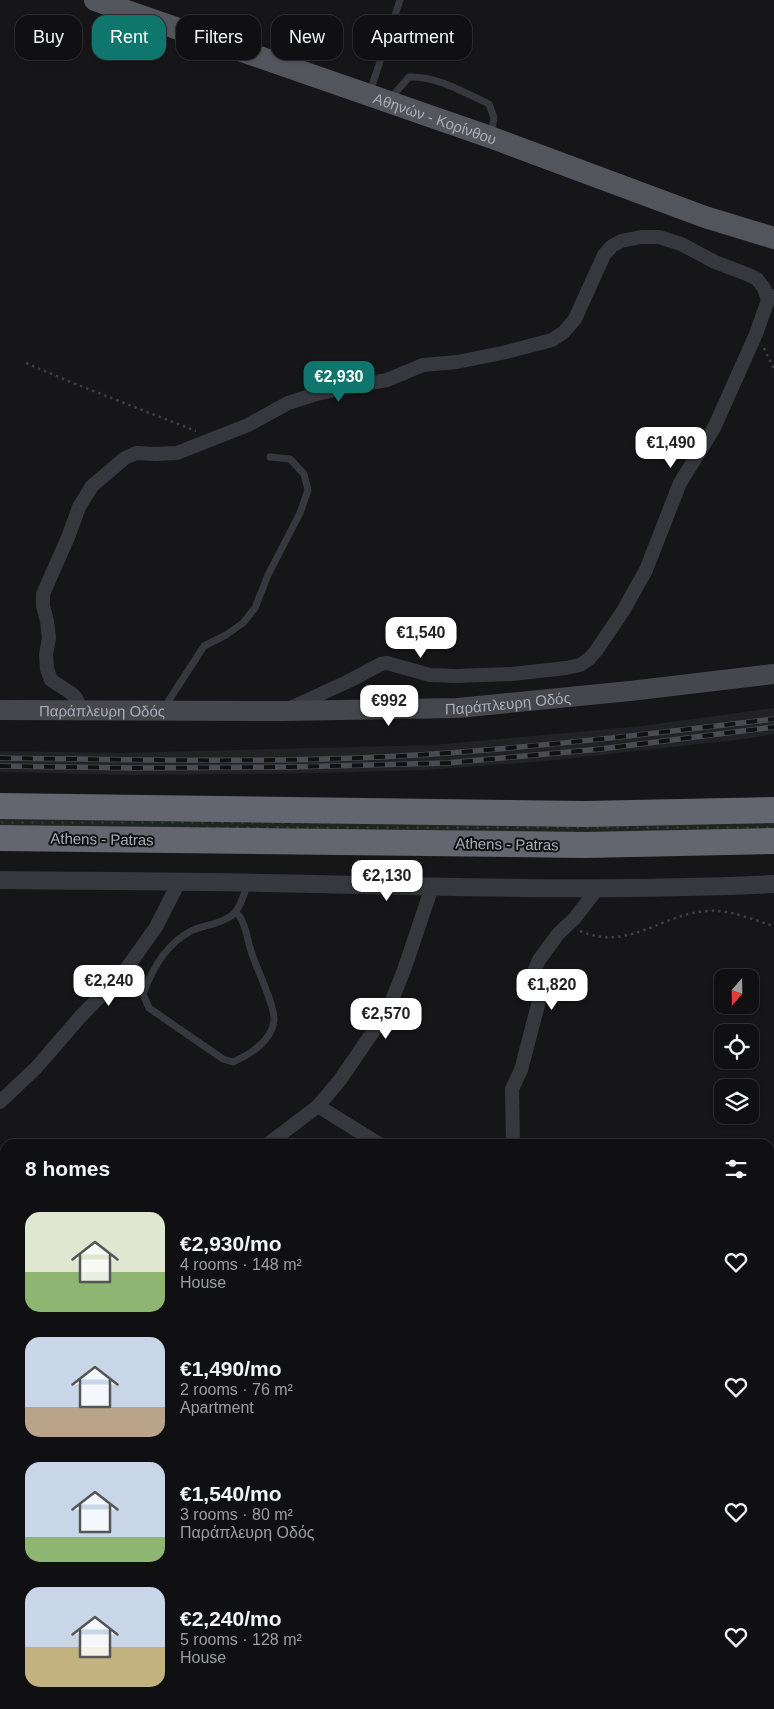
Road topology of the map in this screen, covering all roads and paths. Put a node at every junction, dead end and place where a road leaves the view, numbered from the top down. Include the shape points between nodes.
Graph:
1 (95, 0) edge
2 (400, 0) edge
3 (124, 5) edge
4 (379, 98) junction
5 (490, 137) junction
6 (774, 238) edge
7 (771, 298) edge
8 (756, 334) junction
9 (26, 363) dead end
10 (774, 369) edge
11 (219, 436) junction
12 (270, 457) dead end
13 (774, 674) edge
14 (0, 710) edge
15 (82, 711) junction
16 (163, 711) junction
17 (283, 711) junction
18 (0, 806) edge
19 (774, 810) edge
20 (0, 838) edge
21 (774, 842) edge
22 (0, 880) edge
23 (179, 882) junction
24 (248, 883) junction
25 (774, 884) edge
26 (432, 887) junction
27 (598, 888) junction
28 (236, 912) junction
29 (568, 924) junction
30 (774, 926) edge
31 (0, 1102) edge
32 (318, 1106) junction
33 (275, 1139) edge
34 (371, 1139) edge
35 (513, 1139) edge

1 - 3 main road, Αθηνών - Κορίνθου
2 - 4 lane
3 - 4 main road, Αθηνών - Κορίνθου
4 - 5 main road, Αθηνών - Κορίνθου
4 - 5 lane via 409,76 423,76 489,104 494,118
5 - 6 main road, Αθηνών - Κορίνθου via 705,217
7 - 8 street
7 - 11 street via 757,279 681,244 659,237 641,236 621,241 604,255 575,319 552,340 457,362 423,365 387,380 313,395 288,403 248,425
8 - 10 path
8 - 17 street via 714,428 680,483 646,570 586,662 566,668 512,674 456,676 430,675 387,663
9 - 11 path via 193,430
11 - 15 street via 177,453 136,453 126,458 92,486 79,507 43,594 43,606 49,638 46,655 49,675 51,680 76,698
12 - 16 lane via 290,459 304,474 308,490 300,513 268,574 255,608 243,623 204,646
13 - 17 main road, Παράπλευρη Οδός via 458,708
14 - 15 main road, Παράπλευρη Οδός
15 - 16 main road, Παράπλευρη Οδός
16 - 17 main road, Παράπλευρη Οδός
18 - 19 highway, Athens - Patras via 584,814
20 - 21 highway, Athens - Patras via 585,845
22 - 23 street
23 - 24 street
23 - 31 street via 156,927 124,972 36,1068
24 - 26 street
24 - 28 lane
25 - 27 street
26 - 27 street
26 - 32 street via 388,1010
27 - 29 street
28 - 28 lane via 219,922 191,931 169,946 149,976 143,994 149,1008 223,1059 233,1062 263,1042 274,1019 242,919
29 - 30 path via 585,933 614,938 644,931 681,916 708,911 734,914
29 - 35 street via 539,960 533,974 539,1002 521,1070 512,1089
32 - 33 street
32 - 34 street

